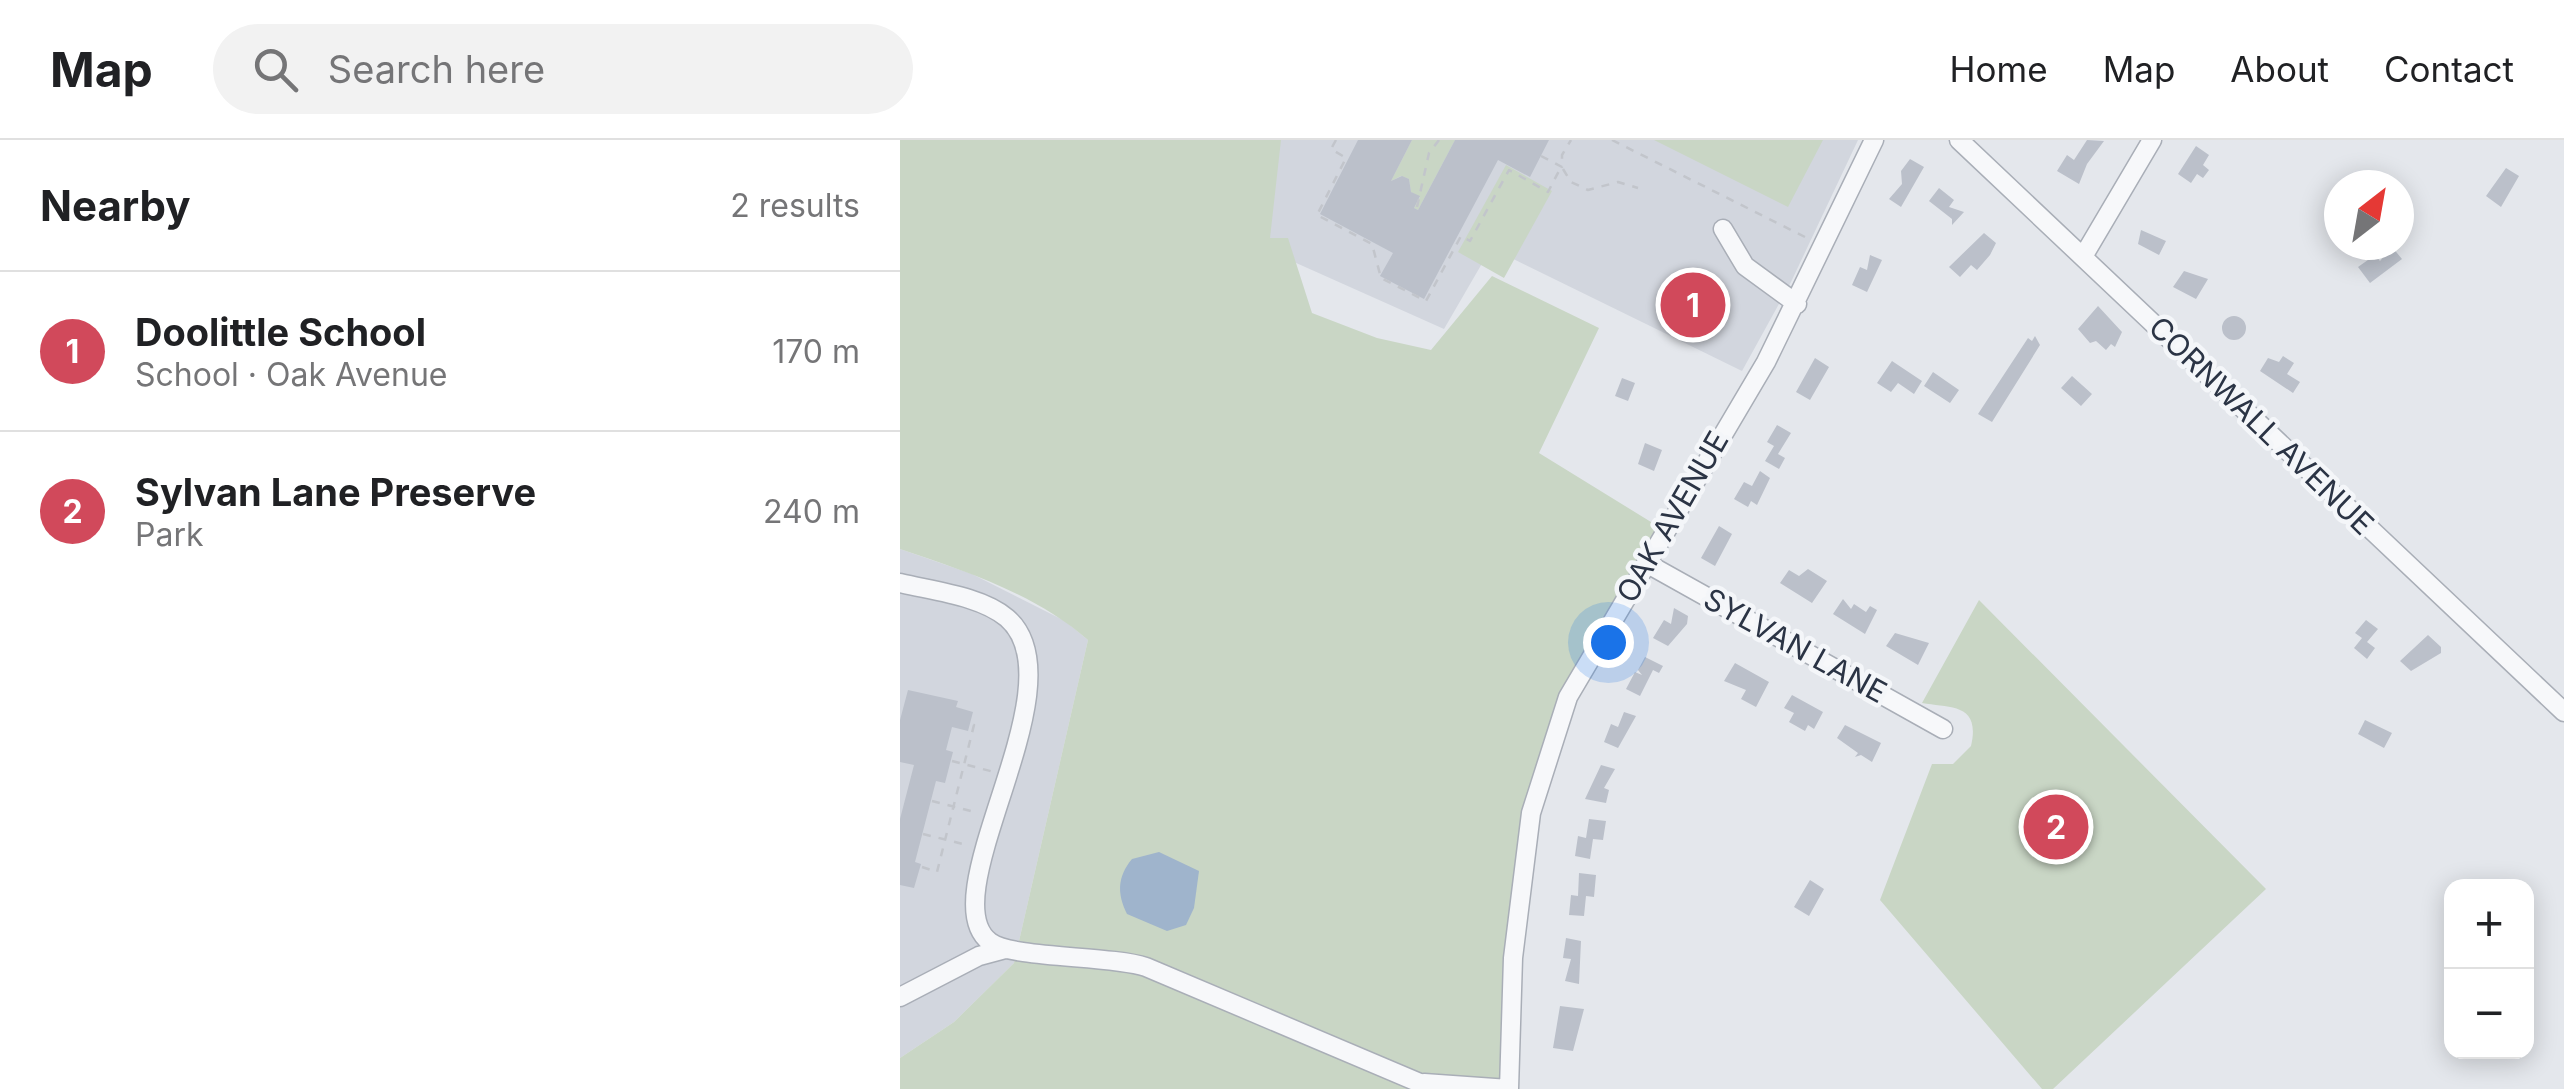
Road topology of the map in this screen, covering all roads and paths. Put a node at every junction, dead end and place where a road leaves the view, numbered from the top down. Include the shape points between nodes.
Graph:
1 (1336, 140) edge
2 (1439, 140) edge
3 (1570, 140) edge
4 (1612, 140) edge
5 (1874, 140) edge
6 (1958, 140) edge
7 (2152, 140) edge
8 (1541, 156) dead end
9 (1562, 167) junction
10 (1638, 188) dead end
11 (1417, 207) dead end
12 (1723, 230) dead end
13 (1814, 242) dead end
14 (2084, 255) junction
15 (1797, 304) junction
16 (1646, 562) junction
17 (900, 583) edge
18 (2564, 712) edge
19 (971, 724) dead end
20 (1943, 729) dead end
21 (952, 761) dead end
22 (964, 764) junction
23 (1006, 775) junction
24 (932, 801) dead end
25 (954, 807) junction
26 (971, 811) dead end
27 (924, 834) dead end
28 (945, 840) junction
29 (962, 844) dead end
30 (922, 867) dead end
31 (1006, 948) junction
32 (900, 997) edge
33 (1429, 1086) edge
34 (1509, 1089) edge

1 - 9 path via 1331,150 1346,158 1316,215 1372,244 1382,278 1426,301 1461,236 1470,241 1509,170 1548,192
2 - 11 path via 1429,153
3 - 9 path
4 - 13 path
5 - 15 street, OAK AVENUE
6 - 14 street, CORNWALL AVENUE
7 - 14 street
8 - 9 path
9 - 10 path via 1588,190 1618,182
12 - 15 street via 1745,266
14 - 18 street, CORNWALL AVENUE
15 - 16 street, OAK AVENUE
16 - 20 street, SYLVAN LANE
16 - 34 street, OAK AVENUE via 1568,697 1531,813 1512,958
17 - 23 street via 990,607 1023,638 1032,673
19 - 22 path
21 - 22 path
22 - 23 path
22 - 25 path
23 - 31 street via 976,902 989,942
24 - 25 path
25 - 26 path
25 - 28 path
27 - 28 path
28 - 29 path
28 - 30 path via 937,872
31 - 32 street
31 - 33 street via 1146,967
33 - 34 street

